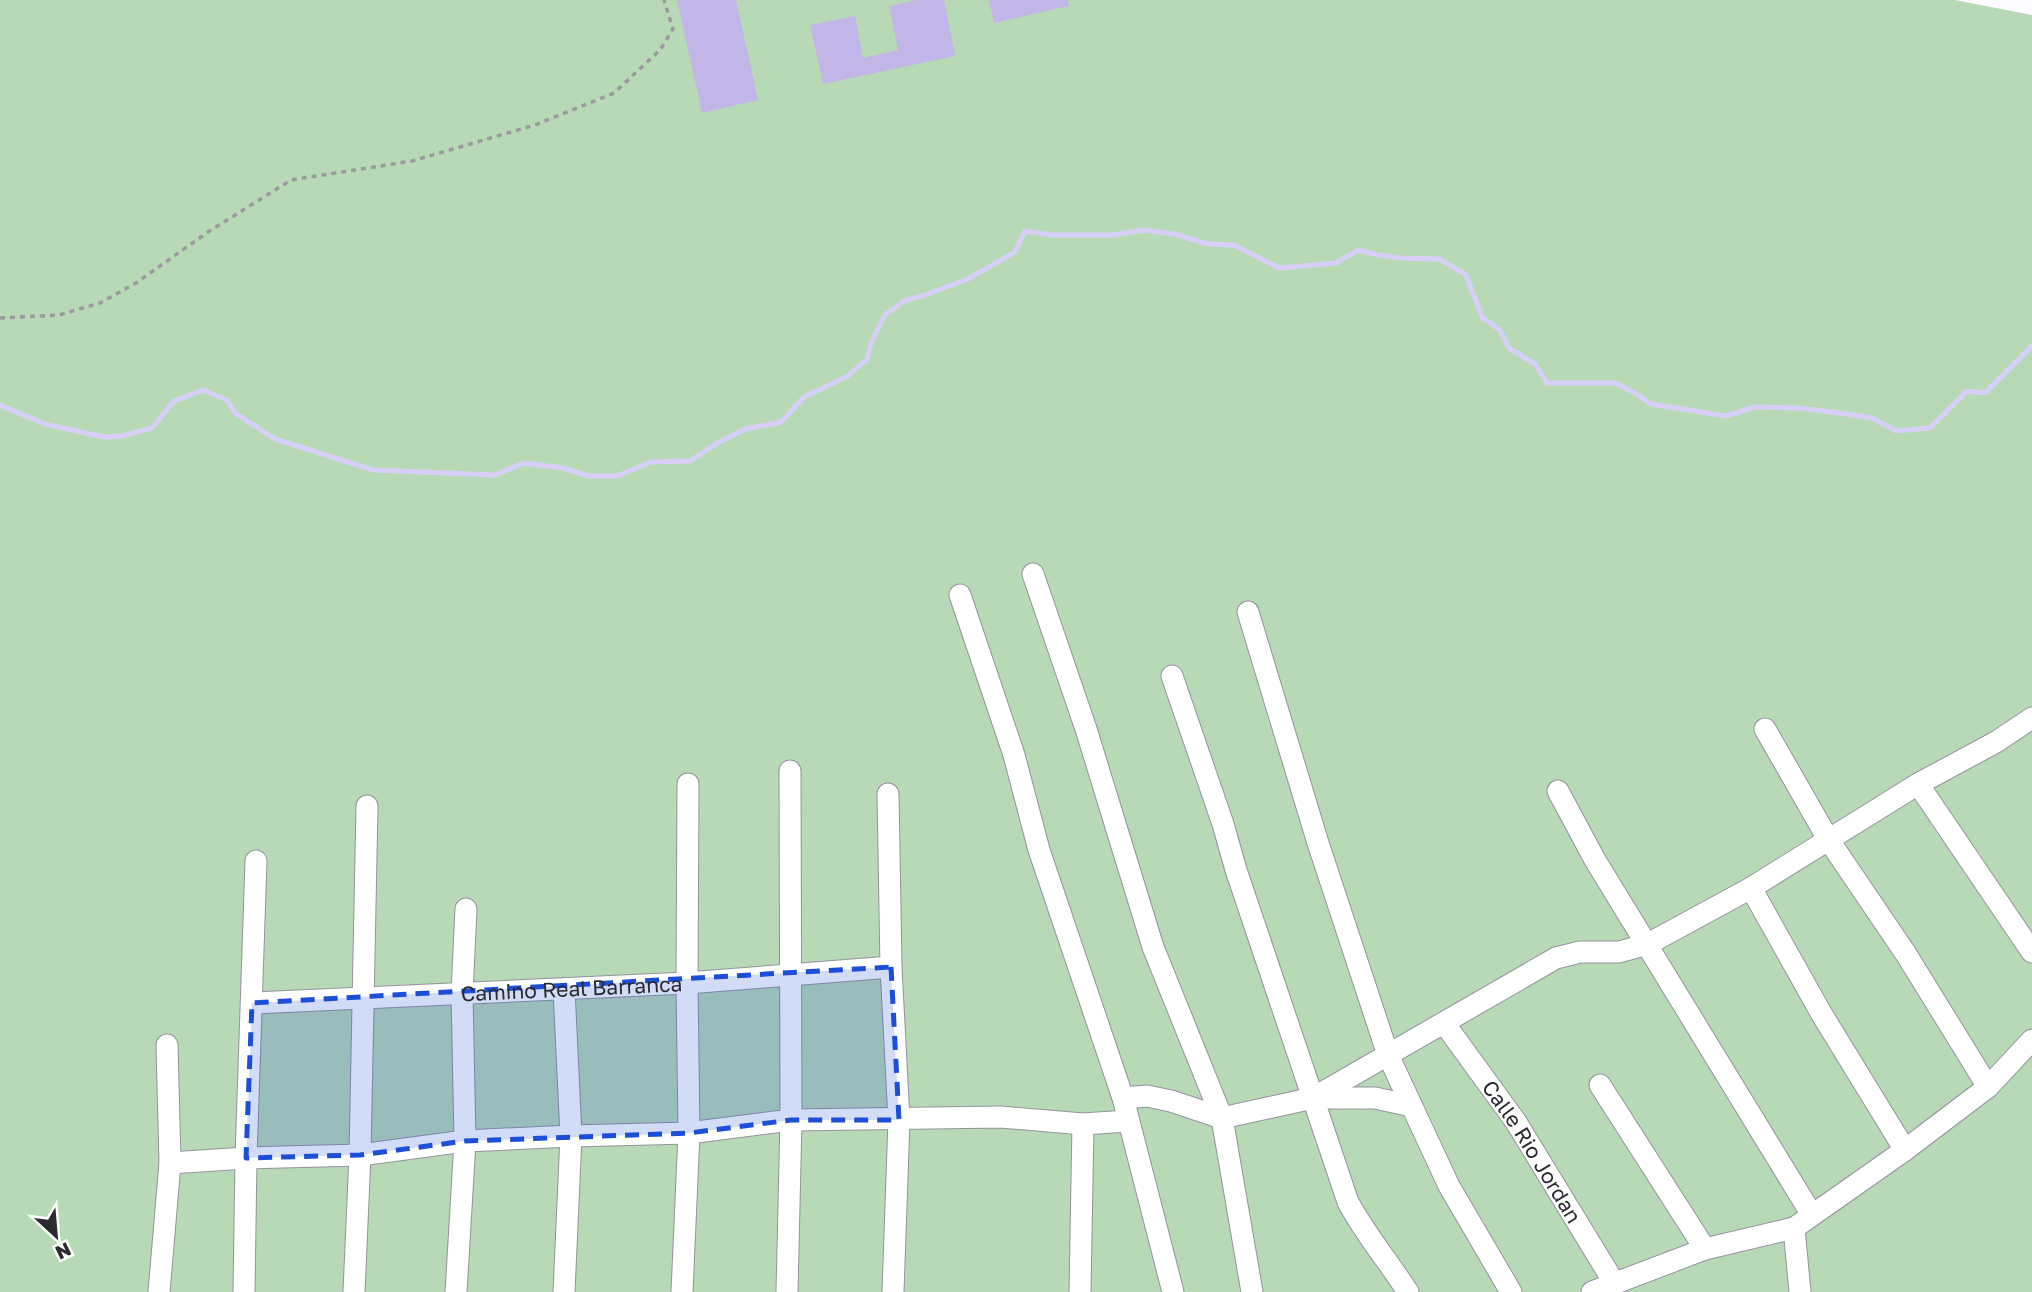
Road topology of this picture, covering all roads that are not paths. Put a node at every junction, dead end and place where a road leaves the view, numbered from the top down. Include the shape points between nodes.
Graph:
1 (1033, 574) dead end
2 (960, 596) dead end
3 (1248, 612) dead end
4 (1172, 676) dead end
5 (2032, 718) edge
6 (1765, 729) dead end
7 (790, 771) dead end
8 (688, 784) dead end
9 (1918, 784) junction
10 (1558, 791) dead end
11 (888, 794) dead end
12 (367, 806) dead end
13 (1828, 839) junction
14 (256, 861) dead end
15 (1751, 888) junction
16 (466, 909) dead end
17 (1648, 944) junction
18 (2032, 951) edge
19 (891, 967) junction
20 (792, 975) junction
21 (687, 983) junction
22 (564, 989) junction
23 (462, 993) junction
24 (362, 998) junction
25 (252, 1003) junction
26 (1444, 1023) junction
27 (2032, 1040) edge
28 (167, 1045) dead end
29 (1388, 1055) junction
30 (1600, 1085) dead end
31 (1988, 1087) junction
32 (1123, 1098) junction
33 (1314, 1098) junction
34 (1412, 1106) junction
35 (1222, 1118) junction
36 (791, 1120) junction
37 (899, 1120) junction
38 (1128, 1121) junction
39 (1083, 1124) junction
40 (689, 1133) junction
41 (571, 1136) junction
42 (465, 1141) junction
43 (1905, 1150) junction
44 (360, 1155) junction
45 (246, 1158) junction
46 (170, 1163) junction
47 (1812, 1215) junction
48 (1794, 1228) junction
49 (1705, 1250) junction
50 (1601, 1289) edge
51 (159, 1292) edge
52 (244, 1292) edge
53 (354, 1292) edge
54 (456, 1292) edge
55 (565, 1292) edge
56 (682, 1292) edge
57 (787, 1292) edge
58 (893, 1292) edge
59 (1080, 1292) edge
60 (1173, 1292) edge
61 (1252, 1292) edge
62 (1408, 1292) edge
63 (1511, 1292) edge
64 (1800, 1292) edge

1 - 35 street via 1153,947
2 - 32 street
3 - 29 street
4 - 33 street
5 - 9 street
6 - 13 street
7 - 20 street
8 - 21 street
9 - 13 street
9 - 18 street
10 - 17 street
11 - 19 street
12 - 24 street
13 - 15 street
13 - 31 street
14 - 25 street
15 - 17 street
15 - 43 street
16 - 23 street
17 - 26 street via 1619,952 1580,952 1556,958
17 - 47 street
19 - 20 street, Camino Real Barranca
19 - 37 street
20 - 21 street, Camino Real Barranca
20 - 36 street
21 - 22 street, Camino Real Barranca
21 - 40 street
22 - 23 street, Camino Real Barranca
22 - 41 street
23 - 24 street, Camino Real Barranca
23 - 42 street
24 - 25 street, Camino Real Barranca
24 - 44 street
25 - 45 street
26 - 29 street
26 - 50 street, Calle Rio Jordan via 1516,1122
27 - 31 street
28 - 46 street
29 - 33 street
29 - 34 street
30 - 49 street
31 - 43 street
32 - 35 street via 1147,1096
32 - 38 street
33 - 34 street via 1375,1098
33 - 35 street
33 - 62 street via 1348,1202
34 - 63 street via 1449,1186
35 - 61 street
36 - 37 street
36 - 40 street
36 - 57 street
37 - 39 street via 1001,1118
37 - 58 street
38 - 39 street
38 - 60 street
39 - 59 street
40 - 41 street
40 - 56 street
41 - 42 street
41 - 55 street
42 - 44 street
42 - 54 street
43 - 47 street
44 - 45 street
44 - 53 street
45 - 46 street
45 - 52 street
46 - 51 street
47 - 48 street
48 - 49 street
48 - 64 street
49 - 50 street

